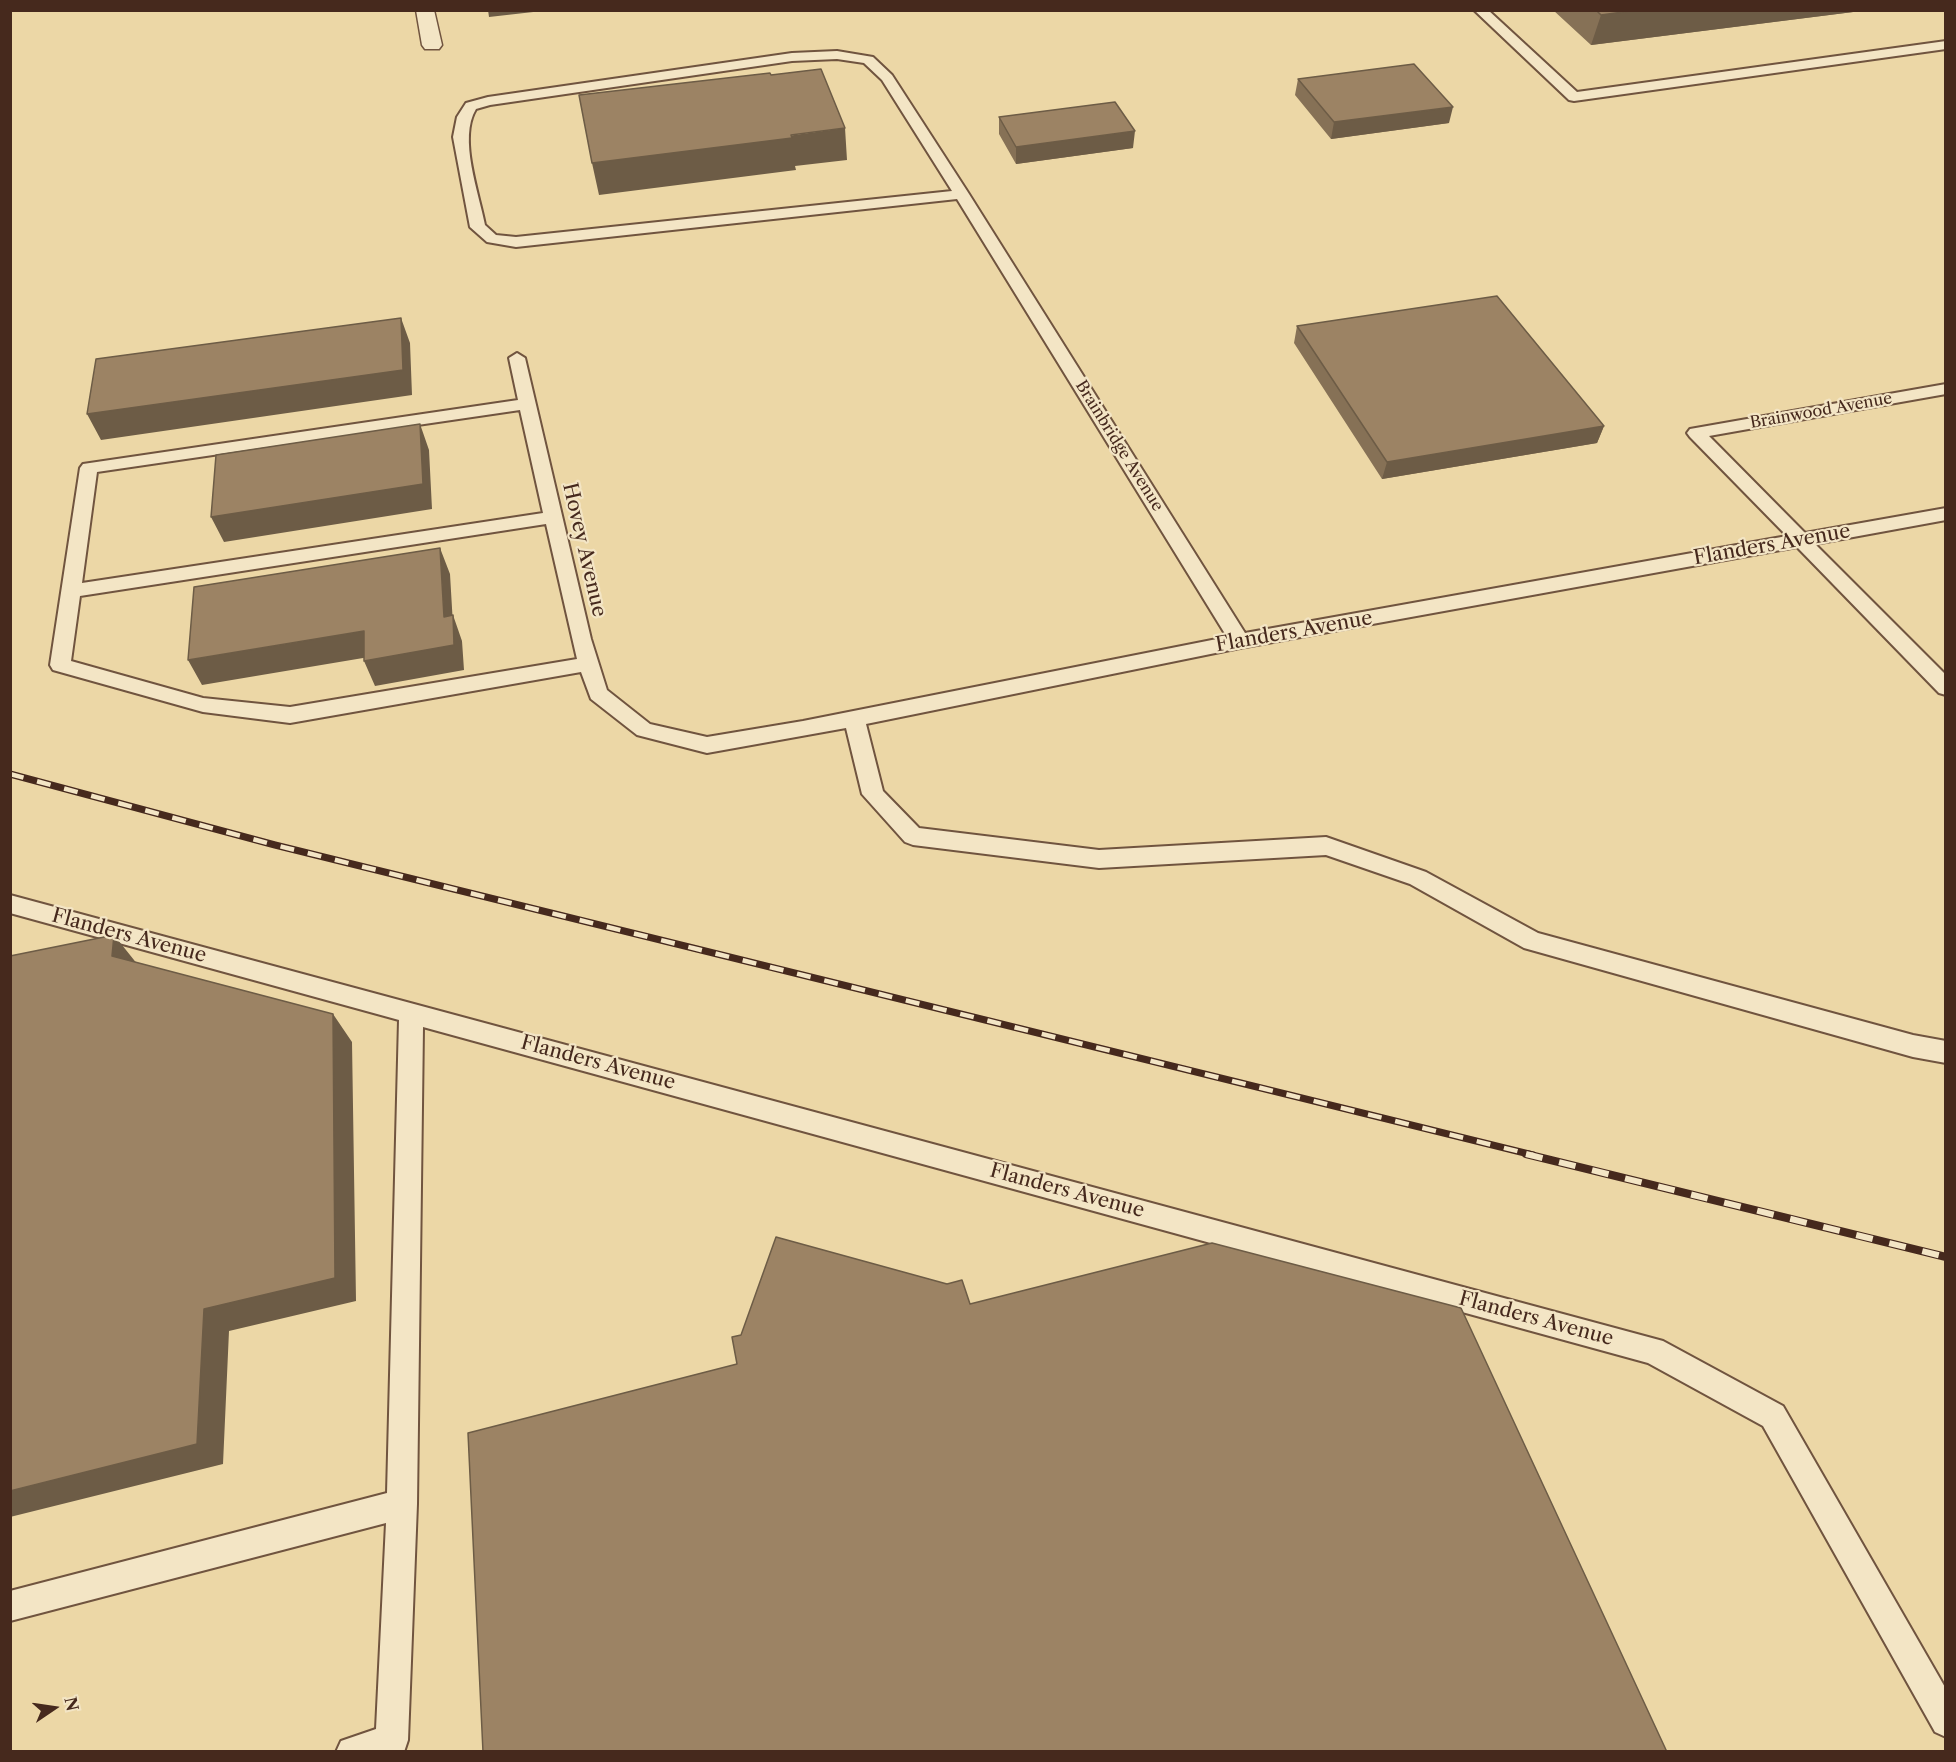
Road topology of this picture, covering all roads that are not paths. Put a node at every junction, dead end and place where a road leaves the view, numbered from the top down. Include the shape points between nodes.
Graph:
1 (425, 10) edge
2 (1480, 10) edge
3 (432, 45) dead end
4 (1946, 45) edge
5 (962, 194) junction
6 (517, 358) dead end
7 (1946, 389) edge
8 (527, 404) junction
9 (1946, 514) edge
10 (553, 517) junction
11 (1802, 540) junction
12 (71, 591) junction
13 (1240, 641) junction
14 (589, 664) junction
15 (1946, 688) edge
16 (854, 719) junction
17 (644, 730) joint
18 (10, 904) edge
19 (411, 1012) junction
20 (1946, 1052) edge
21 (402, 1504) junction
22 (10, 1606) edge
23 (1946, 1721) edge
24 (390, 1746) edge
25 (352, 1752) edge

1 - 3 street
2 - 4 lane via 1574,97
5 - 5 lane, Brainbridge Avenue via 887,78 868,60 837,55 792,57 488,101 471,106 460,137 478,227 492,239 516,242
5 - 13 lane, Brainbridge Avenue
6 - 8 lane, Hovey Avenue
7 - 11 lane, Brainwood Avenue via 1696,433
8 - 10 lane, Hovey Avenue
8 - 12 lane via 89,468
9 - 11 lane, Flanders Avenue
10 - 12 lane
10 - 14 lane, Hovey Avenue
11 - 13 lane, Flanders Avenue
11 - 15 lane
12 - 14 lane via 60,666 204,705 290,715
13 - 16 lane, Flanders Avenue
14 - 17 lane, Hovey Avenue via 598,694
16 - 17 lane, Flanders Avenue via 707,745
16 - 20 lane via 873,794 913,836 1099,859 1326,846 1418,878 1532,941
18 - 19 lane, Flanders Avenue
19 - 21 lane
19 - 23 lane, Flanders Avenue via 1653,1351 1773,1416
21 - 22 lane
21 - 24 lane
24 - 25 lane

